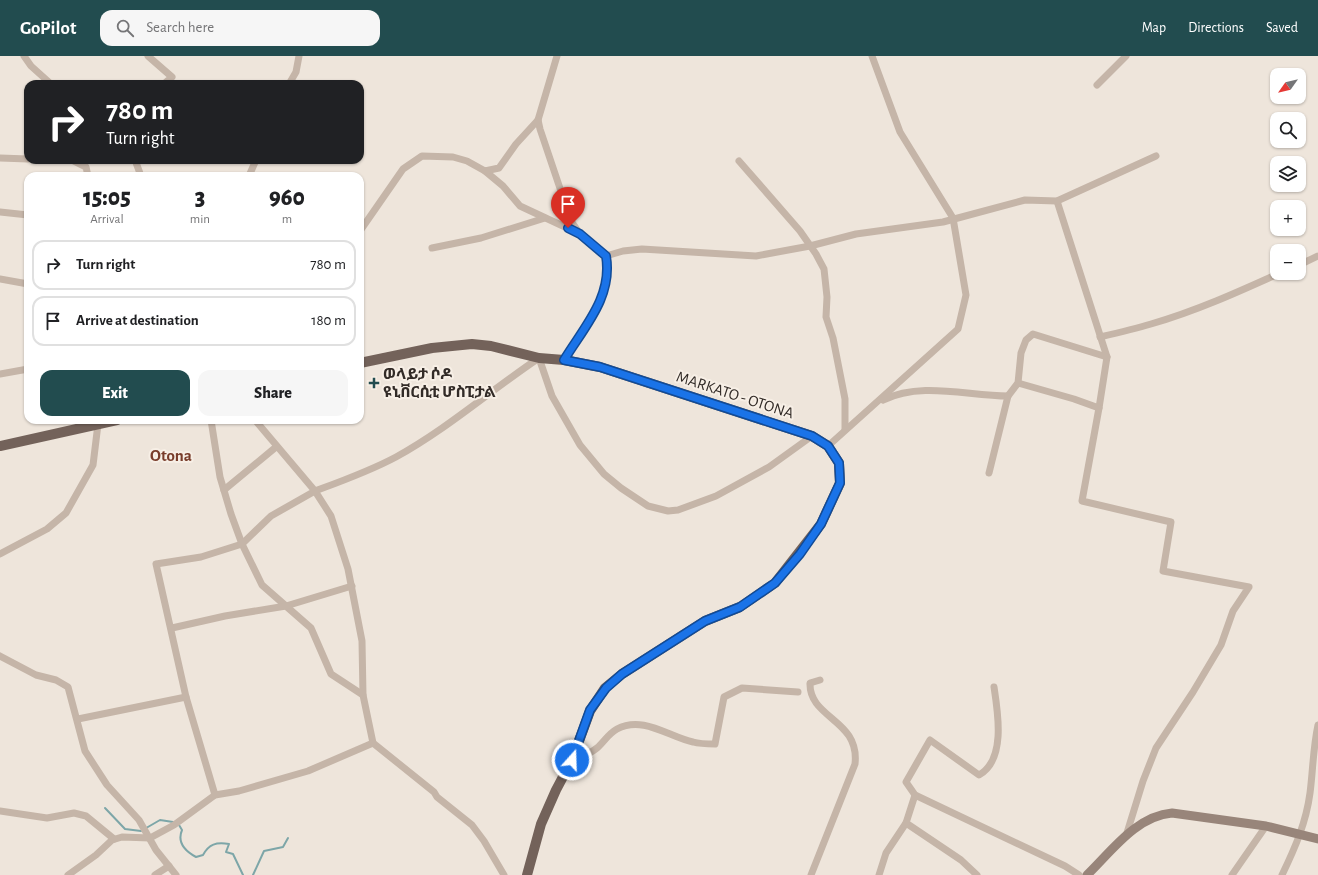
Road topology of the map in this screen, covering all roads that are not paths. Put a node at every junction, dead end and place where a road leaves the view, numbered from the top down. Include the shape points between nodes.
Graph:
1 (24, 56) edge
2 (148, 56) edge
3 (299, 56) edge
4 (557, 56) edge
5 (872, 56) edge
6 (1126, 56) edge
7 (47, 80) edge
8 (169, 80) edge
9 (291, 80) edge
10 (1097, 85) dead end
11 (538, 120) junction
12 (1156, 156) dead end
13 (0, 158) edge
14 (24, 159) edge
15 (739, 161) dead end
16 (80, 164) edge
17 (485, 171) junction
18 (87, 172) edge
19 (1057, 202) junction
20 (0, 212) edge
21 (24, 215) edge
22 (545, 218) junction
23 (953, 218) junction
24 (364, 225) edge
25 (580, 234) junction
26 (810, 246) junction
27 (432, 248) dead end
28 (1318, 248) edge
29 (1318, 252) edge
30 (606, 256) junction
31 (1318, 256) edge
32 (1306, 262) edge
33 (1270, 278) edge
34 (0, 279) edge
35 (24, 283) edge
36 (1100, 337) junction
37 (1107, 357) junction
38 (539, 358) junction
39 (564, 360) junction
40 (364, 362) edge
41 (24, 371) edge
42 (0, 374) edge
43 (1018, 383) junction
44 (1008, 396) junction
45 (878, 402) junction
46 (1099, 408) junction
47 (98, 424) joint
48 (212, 424) edge
49 (258, 424) edge
50 (845, 430) junction
51 (812, 436) junction
52 (0, 446) edge
53 (828, 446) junction
54 (276, 447) junction
55 (989, 474) dead end
56 (224, 490) junction
57 (315, 491) junction
58 (242, 544) junction
59 (0, 554) edge
60 (352, 586) junction
61 (286, 606) junction
62 (172, 628) junction
63 (0, 656) edge
64 (820, 680) dead end
65 (994, 688) dead end
66 (798, 692) dead end
67 (363, 695) junction
68 (186, 697) junction
69 (78, 719) junction
70 (1318, 725) edge
71 (373, 743) junction
72 (1316, 748) edge
73 (572, 760) junction
74 (1314, 794) edge
75 (215, 795) junction
76 (915, 796) junction
77 (0, 811) edge
78 (906, 823) junction
79 (1266, 826) junction
80 (146, 833) junction
81 (1301, 835) junction
82 (1126, 836) junction
83 (114, 839) junction
84 (1318, 839) edge
85 (1318, 842) edge
86 (169, 866) junction
87 (68, 875) edge
88 (155, 875) edge
89 (176, 875) edge
90 (504, 875) edge
91 (527, 875) edge
92 (811, 875) edge
93 (879, 875) edge
94 (977, 875) edge
95 (1079, 875) edge
96 (1087, 875) edge
97 (1232, 875) edge
98 (1282, 875) edge

1 - 7 street
2 - 8 street via 172,77
3 - 9 street via 296,72
4 - 11 street
5 - 23 street via 900,132
6 - 10 street
11 - 17 street via 499,168
11 - 25 street via 560,194 571,221
12 - 19 street
13 - 14 street
15 - 26 street
16 - 18 street via 86,167
17 - 22 street via 503,186 520,206
17 - 24 street via 467,161 422,156 403,169
19 - 23 street via 1025,200
19 - 36 street
20 - 21 street
22 - 25 street
22 - 27 street via 481,238
23 - 26 street via 943,222 856,234
23 - 45 street via 966,295 958,329
25 - 30 street
26 - 30 street via 756,256 642,249
26 - 50 street via 824,269 826,317 834,338 845,399
28 - 29 street
30 - 39 street via 609,270 603,294 592,320
31 - 32 street
33 - 36 street via 1227,297 1152,324
34 - 35 street
36 - 37 street
37 - 43 street via 1034,334 1026,340 1021,353
37 - 46 street
38 - 39 main road, MARKATO - OTONA
38 - 40 main road, MARKATO - OTONA via 472,344 432,348
38 - 51 street via 552,396 580,445 604,474 648,506 668,511 678,510 716,496 769,467
38 - 57 street via 480,402 397,457 362,474
39 - 51 main road, MARKATO - OTONA via 600,367
41 - 42 street
43 - 44 street
43 - 46 street
44 - 45 street via 911,392 896,394
44 - 55 street
45 - 50 street
46 - 82 street via 1082,501 1171,522 1164,571 1249,587 1234,611 1221,645 1156,748
47 - 52 main road
47 - 59 street via 93,465 66,513 47,529
48 - 56 street
49 - 54 street
50 - 53 street
51 - 53 main road, MARKATO - OTONA
53 - 73 main road, MARKATO - OTONA via 839,463 840,483 821,524 775,583 740,607 705,621 648,657 606,688 590,710
54 - 56 street
54 - 57 street
56 - 58 street
57 - 58 street via 271,516
57 - 60 street via 331,516
58 - 61 street via 262,585
58 - 62 street via 201,557 156,564
60 - 61 street
60 - 67 street via 362,641
61 - 62 street
61 - 67 street via 311,628 331,674
62 - 68 street
63 - 69 street via 36,675 56,680 68,687
64 - 92 street via 810,683 810,693 814,702 847,732 855,744 856,757
65 - 76 street via 998,747 985,772 979,775 930,740 906,782
66 - 73 street via 742,688 728,694 724,697 715,744 693,742 645,725 631,725 618,729 606,737 597,748
67 - 71 street
68 - 69 street
68 - 75 street
69 - 80 street via 85,751 107,785
70 - 72 street
71 - 75 street via 308,771 240,791
71 - 90 street via 472,825 484,840
72 - 74 street
73 - 91 main road, MARKATO - OTONA via 541,824
74 - 81 street
75 - 80 street via 174,825
76 - 78 street
76 - 95 street via 1065,866
77 - 83 street via 47,818 74,813 86,816
78 - 93 street via 886,853
78 - 94 street via 961,860
79 - 81 main road
79 - 82 main road via 1172,813 1150,818
79 - 97 street
80 - 83 street
80 - 86 street
81 - 84 main road
81 - 85 street
81 - 98 street
82 - 96 main road
83 - 87 street
86 - 88 street
86 - 89 street

